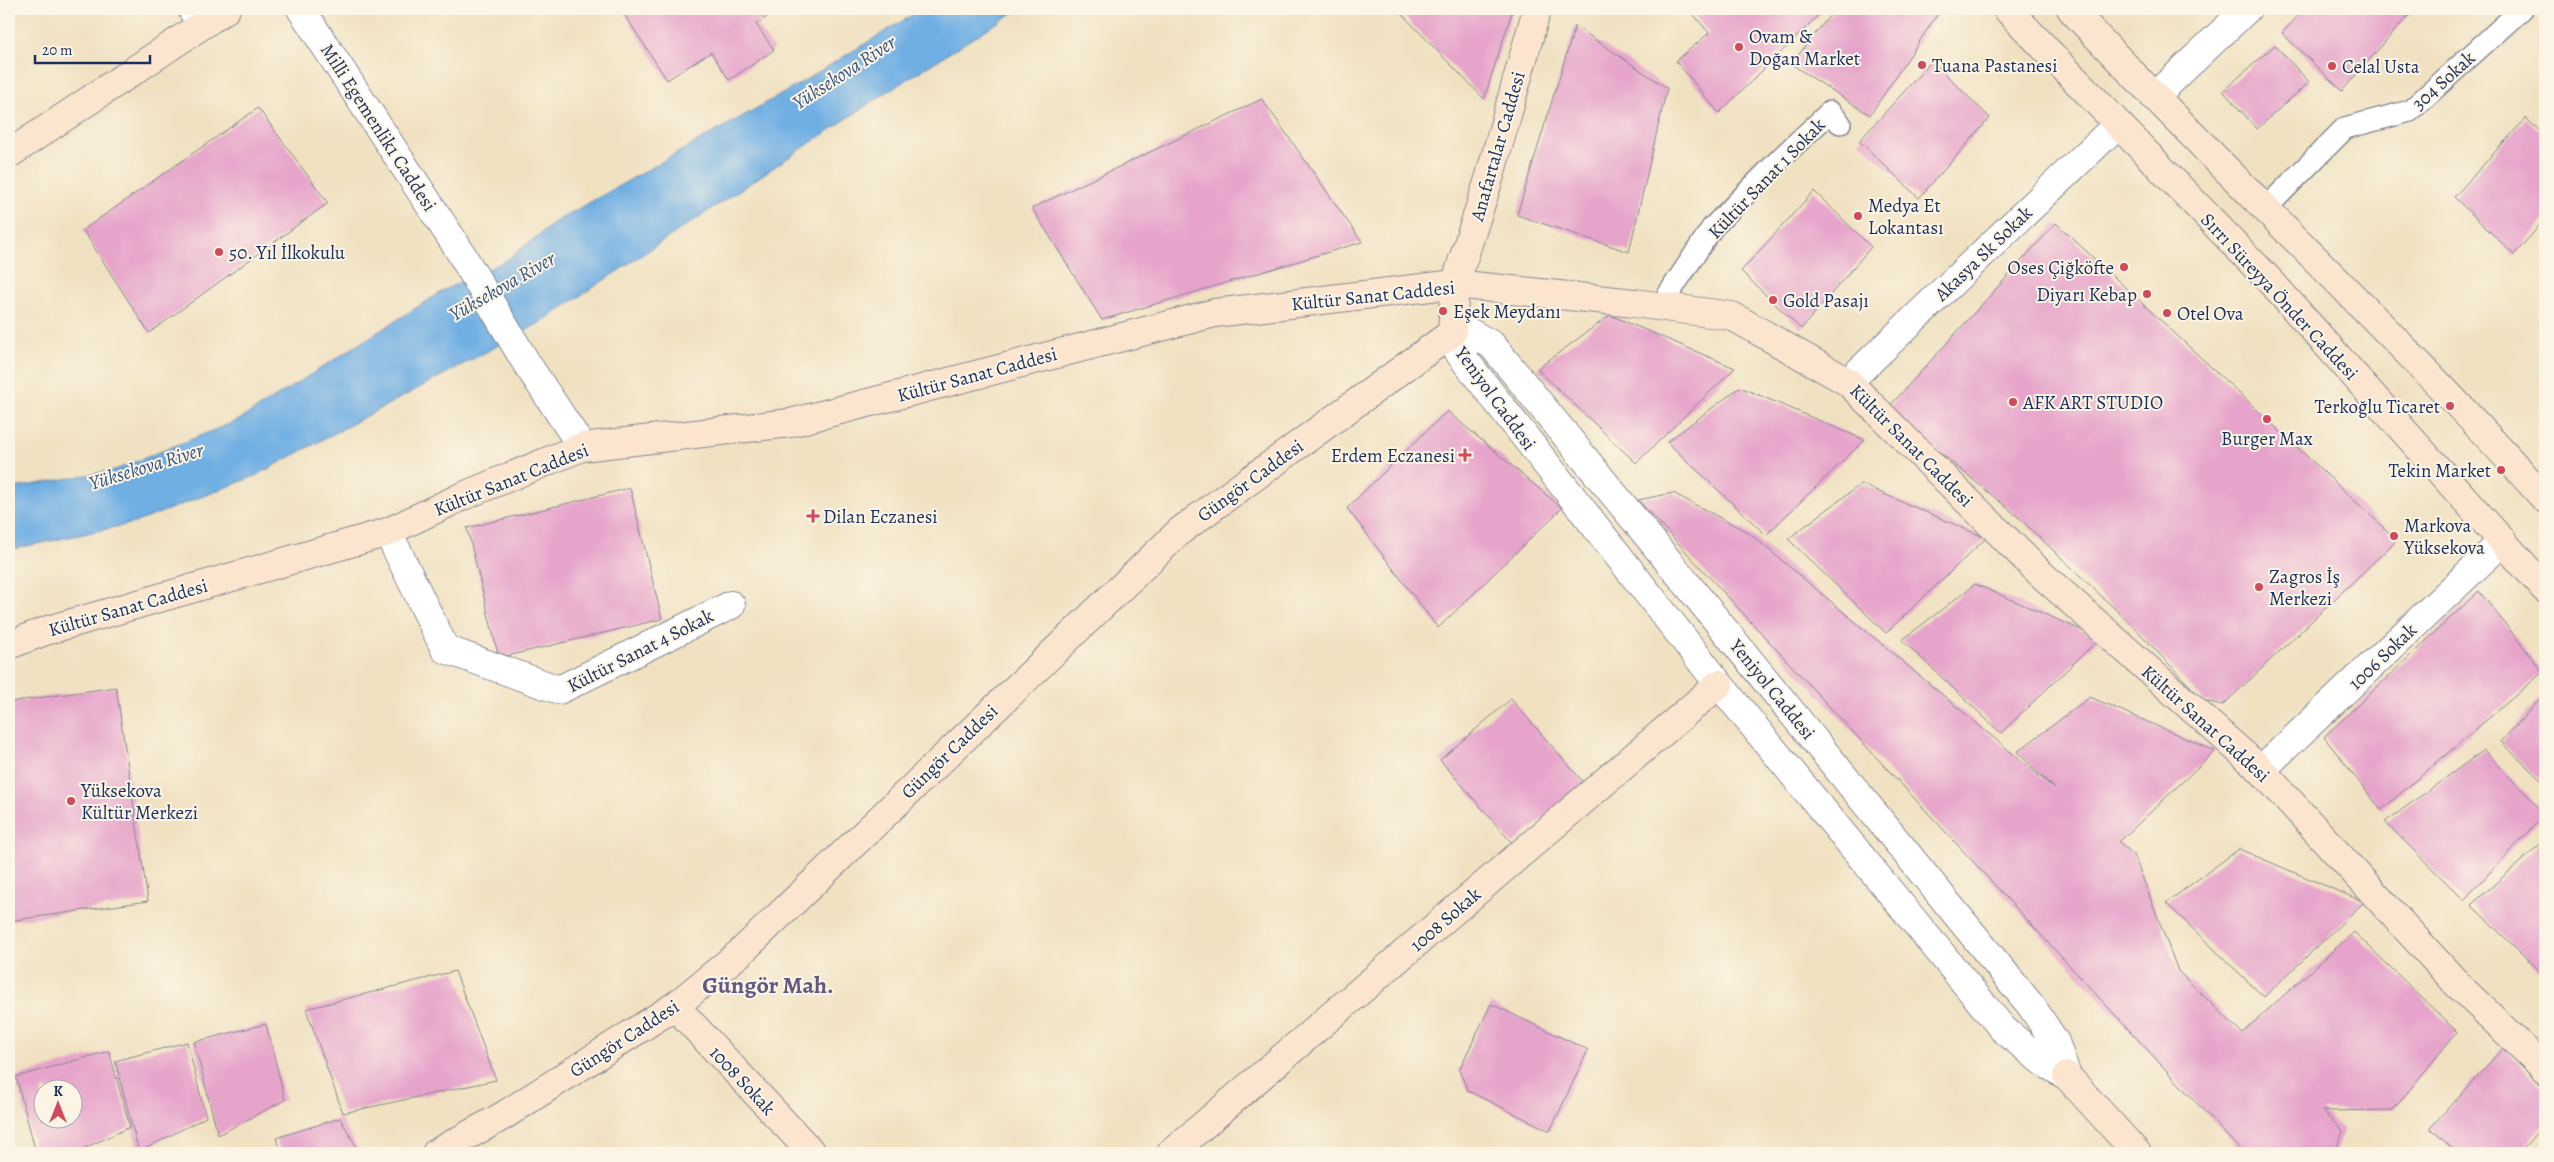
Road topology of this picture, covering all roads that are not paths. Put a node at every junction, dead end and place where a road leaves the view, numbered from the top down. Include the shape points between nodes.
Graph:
1 (226, 9) edge
2 (301, 9) edge
3 (1537, 9) edge
4 (2006, 9) edge
5 (2071, 9) edge
6 (2247, 9) edge
7 (2522, 9) edge
8 (196, 17) edge
9 (2154, 97) junction
10 (1840, 124) dead end
11 (2117, 125) junction
12 (9, 154) edge
13 (2265, 209) junction
14 (1455, 284) junction
15 (1660, 306) junction
16 (1452, 333) junction
17 (1848, 382) junction
18 (582, 447) junction
19 (2543, 493) edge
20 (388, 532) junction
21 (2503, 541) junction
22 (2545, 590) edge
23 (731, 605) dead end
24 (9, 645) edge
25 (1720, 684) junction
26 (2261, 770) junction
27 (675, 1006) junction
28 (2545, 1069) edge
29 (2067, 1076) junction
30 (436, 1153) edge
31 (812, 1153) edge
32 (1171, 1153) edge
33 (2137, 1153) edge

1 - 8 street
2 - 18 street, Milli Egemenlik1 Caddesi via 456,245 527,364
3 - 14 street, Anafartalar Caddesi via 1489,179
4 - 11 street, Sırrı Süreyya Önder Caddesi
5 - 9 street
6 - 9 street
7 - 13 lane, 304 Sokak via 2410,111 2345,128
8 - 12 street
9 - 13 street
10 - 15 lane, Kültür Sanat 1 Sokak via 1830,112 1783,156 1712,228
11 - 17 street, Akasya Sk Sokak
11 - 21 street, Sırrı Süreyya Önder Caddesi via 2270,281
13 - 19 street via 2315,256
14 - 15 street, Kültür Sanat Caddesi
14 - 16 street, Yeniyol Caddesi
14 - 18 street, Kültür Sanat Caddesi via 1215,313 790,423
15 - 17 street, Kültür Sanat Caddesi via 1732,316
16 - 25 street, Yeniyol Caddesi via 1456,349 1471,369
16 - 27 street, Güngör Caddesi via 1180,531 741,952
16 - 29 street, Yeniyol Caddesi via 1467,331 1492,345 2032,1007 2055,1042
17 - 26 street, Kültür Sanat Caddesi via 2041,574
18 - 20 street, Kültür Sanat Caddesi via 461,496
20 - 23 street, Kültür Sanat 4 Sokak via 445,649 560,690
20 - 24 street, Kültür Sanat Caddesi via 48,630
21 - 22 street, Sırrı Süreyya Önder Caddesi
21 - 26 street, 1006 Sokak
25 - 29 street, Yeniyol Caddesi via 2003,1028 2043,1062
25 - 32 street, 1008 Sokak
26 - 28 street, Kültür Sanat Caddesi via 2458,985
27 - 30 street, Güngör Caddesi via 503,1116
27 - 31 street, 1008 Sokak
29 - 33 street, Yeniyol Caddesi

